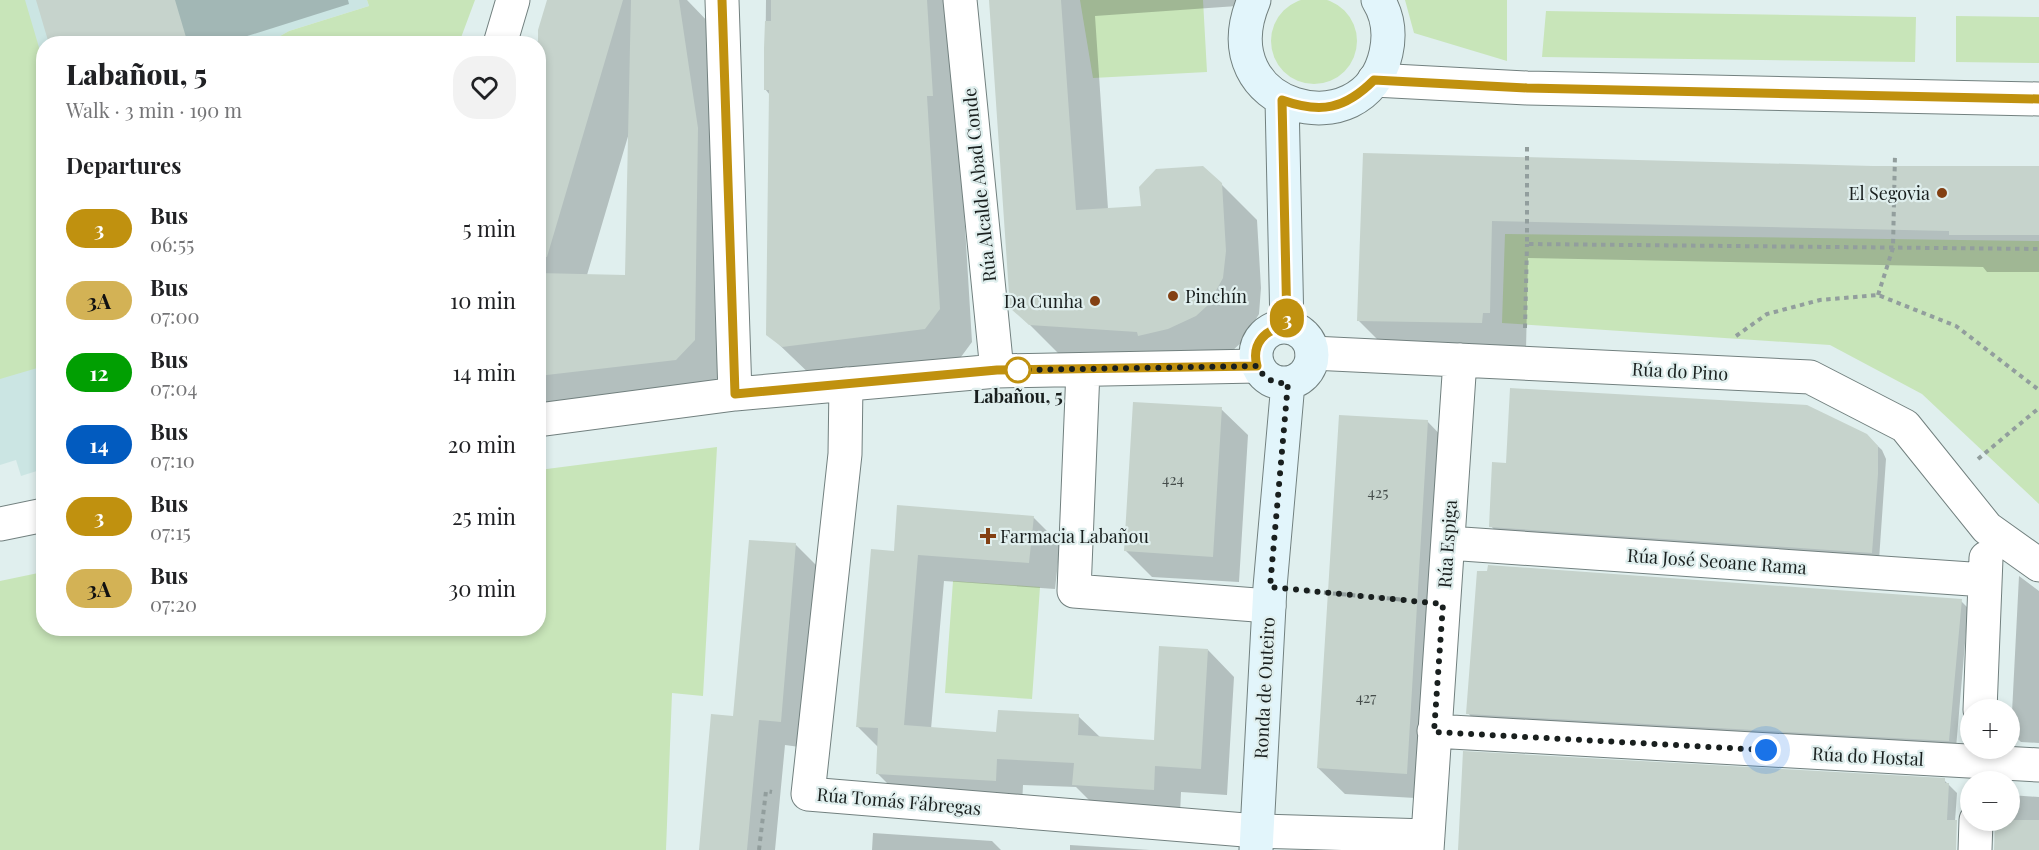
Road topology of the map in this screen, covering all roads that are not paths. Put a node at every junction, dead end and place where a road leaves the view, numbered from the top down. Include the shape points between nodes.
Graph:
1 (513, 0) edge
2 (722, 0) edge
3 (960, 0) edge
4 (1254, 0) edge
5 (1378, 0) edge
6 (502, 36) edge
7 (1374, 80) junction
8 (2039, 99) edge
9 (1282, 100) junction
10 (1287, 327) junction
11 (1312, 353) junction
12 (1460, 360) junction
13 (1257, 366) junction
14 (997, 370) junction
15 (1083, 370) junction
16 (1288, 383) junction
17 (846, 384) junction
18 (735, 394) junction
19 (546, 419) edge
20 (36, 516) edge
21 (0, 524) edge
22 (1986, 528) junction
23 (1448, 543) junction
24 (2039, 565) edge
25 (1985, 580) junction
26 (1269, 597) junction
27 (1980, 699) edge
28 (1434, 732) junction
29 (1978, 764) edge
30 (2039, 765) edge
31 (1976, 831) edge
32 (1256, 840) edge
33 (1427, 843) edge
34 (1975, 850) edge

1 - 6 street
2 - 18 street
3 - 14 street, Rúa Alcalde Abad Conde
4 - 9 street via 1246,19 1244,43 1250,66 1263,86
5 - 7 street via 1387,21 1388,42 1384,62
7 - 8 street via 1527,88
7 - 9 street via 1342,104 1312,108
9 - 10 street
10 - 11 street via 1304,335
10 - 13 street via 1264,335 1256,350
11 - 12 street, Rúa do Pino
11 - 16 street via 1303,376
12 - 22 street, Rúa do Pino via 1810,377 1905,426
12 - 23 street, Rúa Espiga
13 - 15 street
13 - 16 street via 1273,382
14 - 15 street
14 - 17 street
15 - 26 street via 1074,591
16 - 26 street, Ronda de Outeiro
17 - 18 street
17 - 32 street, Rúa Tomás Fábregas via 845,454 808,794
18 - 19 street
20 - 21 street
22 - 24 street, Rúa do Pino
22 - 25 street
23 - 25 street, Rúa José Seoane Rama
23 - 28 street, Rúa Espiga
25 - 27 street
26 - 32 street, Ronda de Outeiro
28 - 29 street, Rúa do Hostal
28 - 33 street, Rúa Espiga
29 - 30 street, Rúa do Hostal
31 - 34 street
32 - 33 street, Rúa Espiga

